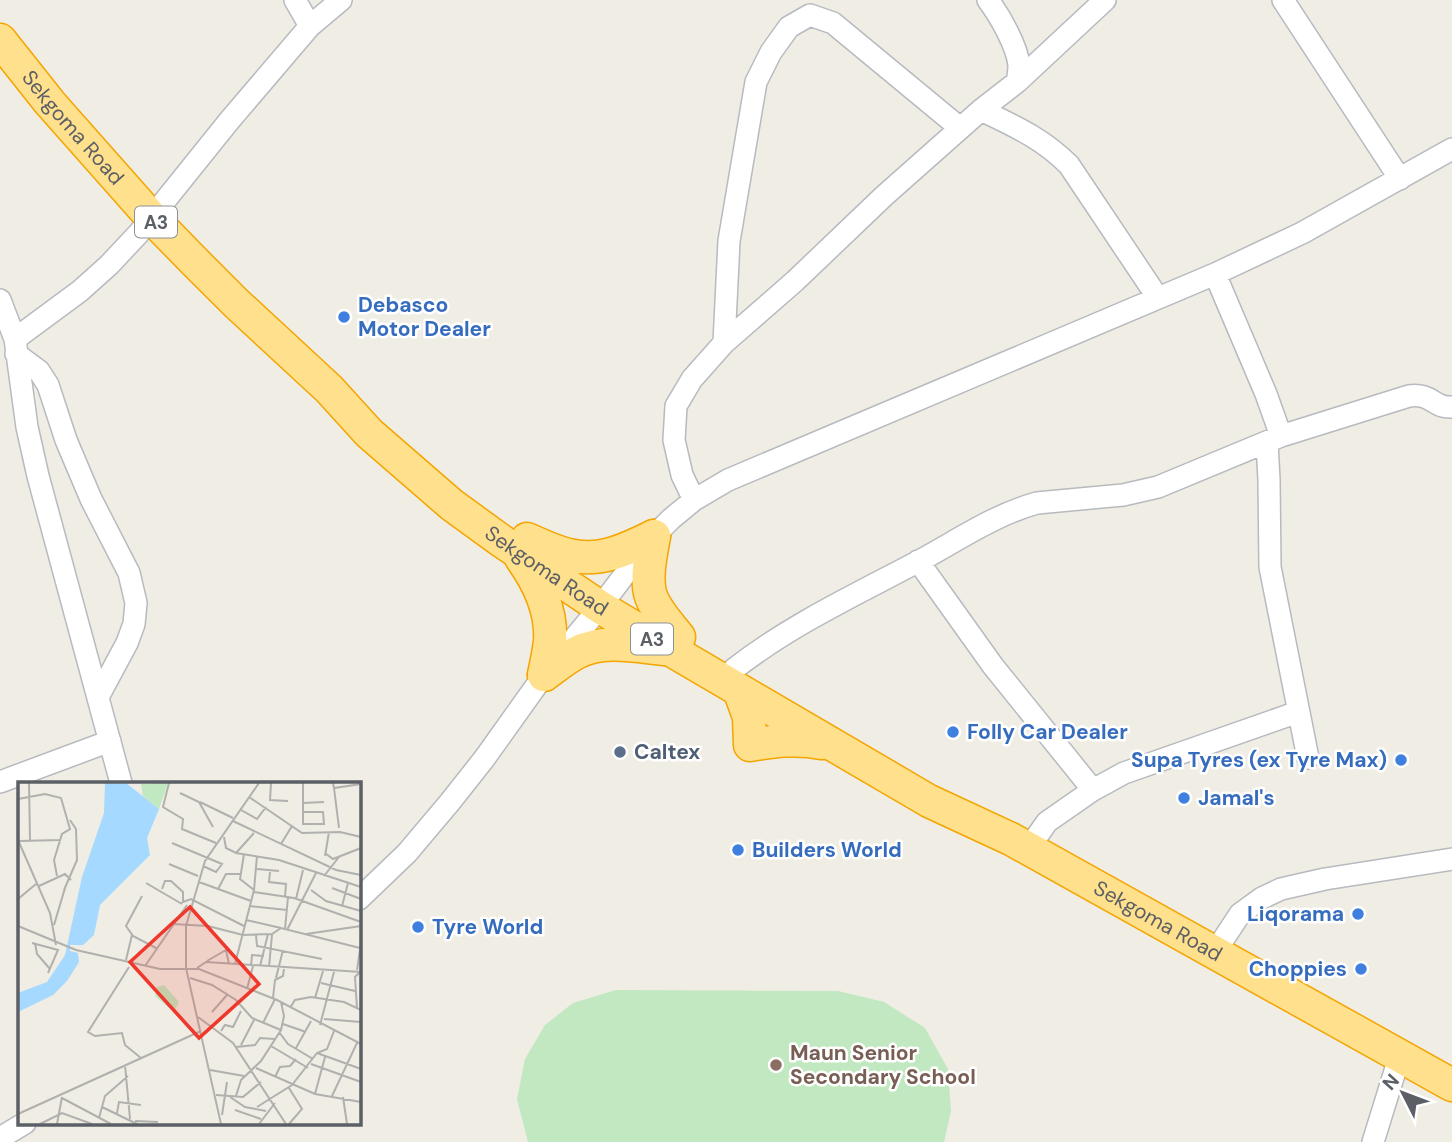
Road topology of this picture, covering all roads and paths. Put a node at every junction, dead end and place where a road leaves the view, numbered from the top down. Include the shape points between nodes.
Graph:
1 (295, 0) edge
2 (341, 0) edge
3 (988, 0) edge
4 (1105, 0) edge
5 (1283, 0) edge
6 (815, 7) edge
7 (310, 26) junction
8 (0, 40) edge
9 (1017, 82) junction
10 (981, 110) junction
11 (960, 128) junction
12 (1452, 149) edge
13 (1400, 179) junction
14 (151, 218) junction
15 (1215, 274) junction
16 (1158, 298) junction
17 (0, 300) edge
18 (724, 343) junction
19 (15, 347) junction
20 (1452, 407) edge
21 (1274, 439) junction
22 (694, 500) junction
23 (654, 536) junction
24 (523, 546) junction
25 (918, 561) junction
26 (605, 599) junction
27 (675, 644) junction
28 (544, 675) junction
29 (737, 680) junction
30 (98, 697) junction
31 (1298, 712) junction
32 (110, 741) junction
33 (831, 744) junction
34 (1308, 758) dead end
35 (0, 782) edge
36 (121, 782) edge
37 (1093, 790) junction
38 (1020, 844) junction
39 (1452, 859) edge
40 (360, 898) edge
41 (1215, 952) junction
42 (1400, 1055) junction
43 (1452, 1085) edge
44 (1373, 1142) edge

1 - 7 street
2 - 7 street
3 - 9 street via 1015,51
4 - 9 street
5 - 13 street
6 - 11 street
6 - 18 street via 789,27 756,82 729,241
7 - 14 street
8 - 14 highway, Sekgoma Road / A3
9 - 10 street
10 - 11 street
10 - 16 street via 1039,139 1069,165
11 - 18 street
12 - 13 street
13 - 15 street
14 - 19 street via 108,265
14 - 24 highway, Sekgoma Road / A3 via 379,442 452,505
15 - 16 street
15 - 21 street via 1266,394
16 - 22 street via 728,480
17 - 19 street
18 - 22 street via 692,379 677,406 674,440
19 - 30 street via 35,464
19 - 30 street via 48,385 86,487 129,573 136,603 134,624
20 - 21 street via 1409,396
21 - 25 street via 1157,487 1024,506
21 - 31 street via 1270,567
22 - 23 street
23 - 24 highway via 609,555 582,558
23 - 26 street
23 - 27 highway via 650,594
24 - 26 highway, Sekgoma Road / A3
24 - 28 highway via 549,615
25 - 29 street via 761,648
25 - 37 street via 993,666
26 - 27 highway, Sekgoma Road / A3
26 - 28 street
27 - 28 highway via 601,644 577,652
27 - 29 highway, Sekgoma Road / A3
28 - 40 street via 450,802
29 - 33 highway, Sekgoma Road / A3
29 - 33 highway via 749,717 750,746 781,740
29 - 38 highway, Sekgoma Road / A3 via 936,786
30 - 32 street
31 - 34 street
31 - 37 street via 1129,771
32 - 35 street
32 - 36 street
33 - 38 highway, Sekgoma Road / A3 via 929,801
37 - 38 street
38 - 41 highway, Sekgoma Road / A3
39 - 41 street via 1281,889 1240,914
41 - 42 highway, Sekgoma Road / A3
42 - 43 highway, Sekgoma Road / A3
42 - 44 street

